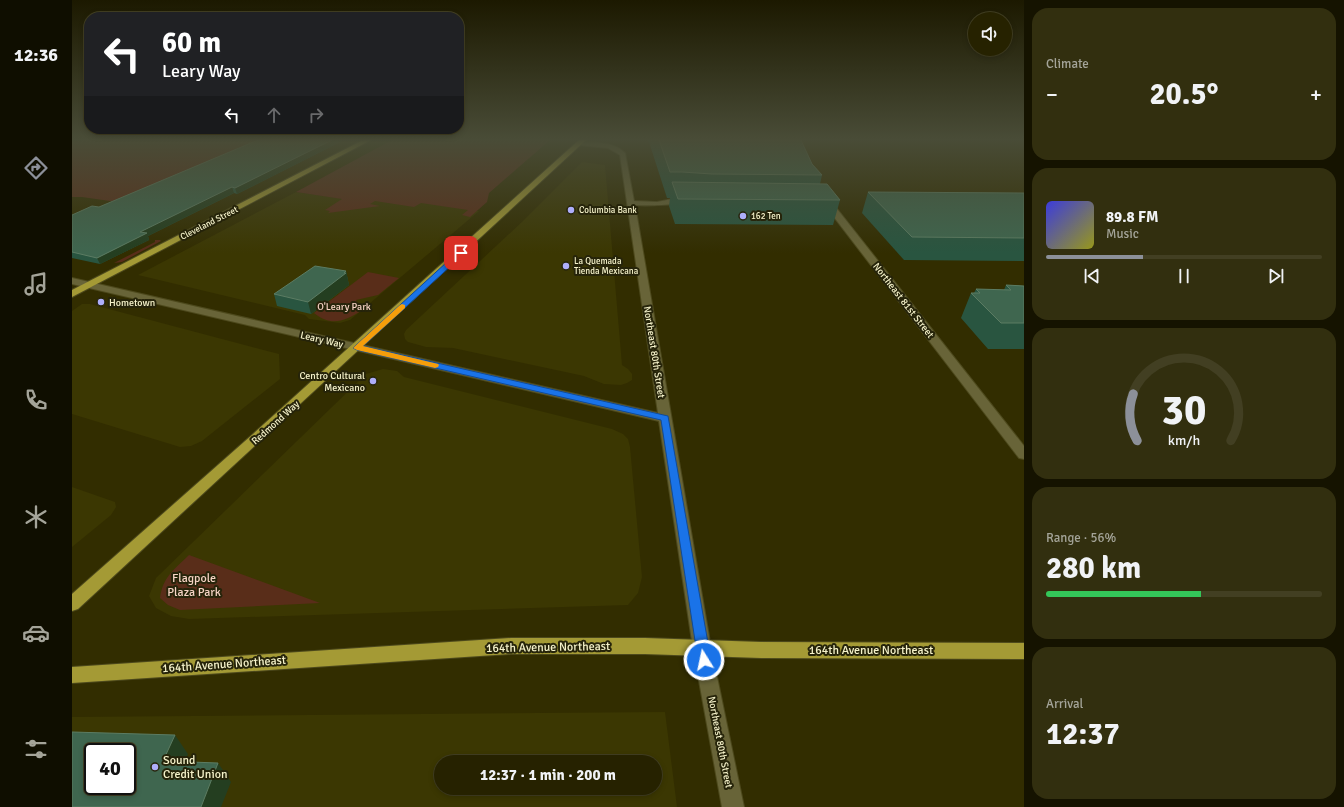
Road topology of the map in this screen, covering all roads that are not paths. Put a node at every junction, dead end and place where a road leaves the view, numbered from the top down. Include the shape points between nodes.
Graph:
1 (295, 178) edge
2 (542, 178) edge
3 (627, 178) edge
4 (821, 191) edge
5 (692, 201) edge
6 (631, 203) junction
7 (72, 281) edge
8 (90, 284) junction
9 (72, 294) edge
10 (357, 348) junction
11 (665, 418) junction
12 (1024, 455) edge
13 (72, 604) edge
14 (702, 648) junction
15 (1022, 654) edge
16 (72, 675) edge
17 (733, 807) edge

1 - 8 main road, Cleveland Street
2 - 10 main road, Redmond Way
3 - 6 street, Northeast 80th Street
4 - 12 street, Northeast 81st Street via 825,205
5 - 6 street
6 - 11 street, Northeast 80th Street
7 - 8 street, Leary Way
8 - 9 main road, Cleveland Street
8 - 10 street, Leary Way
10 - 11 street, Leary Way
10 - 13 main road, Redmond Way
11 - 14 street, Northeast 80th Street
14 - 15 main road, 164th Avenue Northeast
14 - 16 main road, 164th Avenue Northeast via 645,646 453,649
14 - 17 street, Northeast 80th Street

